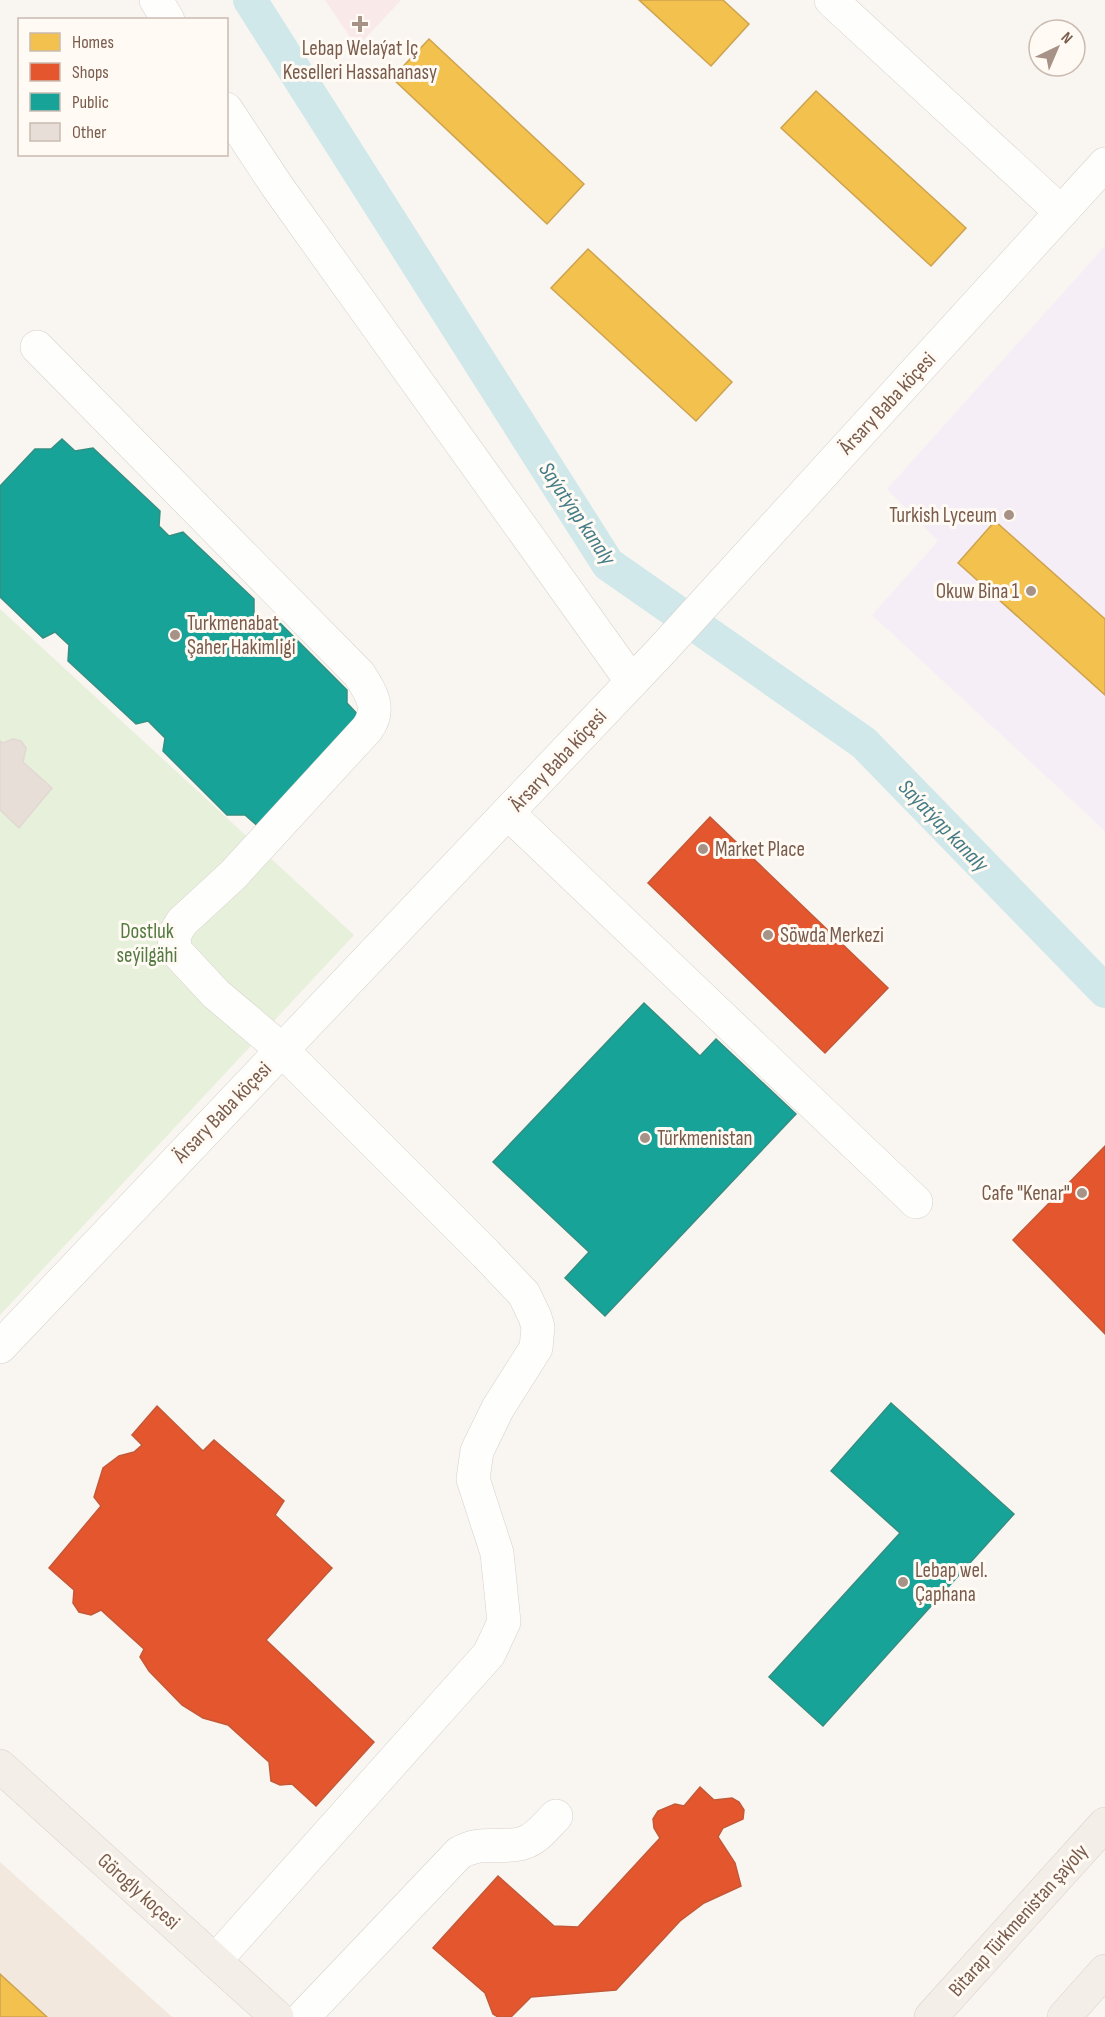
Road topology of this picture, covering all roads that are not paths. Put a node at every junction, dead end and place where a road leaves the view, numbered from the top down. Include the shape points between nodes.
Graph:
1 (156, 0) edge
2 (831, 0) edge
3 (167, 18) edge
4 (228, 112) edge
5 (1105, 164) edge
6 (1061, 212) junction
7 (37, 347) dead end
8 (632, 682) junction
9 (508, 813) junction
10 (281, 1049) junction
11 (916, 1202) dead end
12 (0, 1347) edge
13 (0, 1766) edge
14 (556, 1816) dead end
15 (1105, 1824) edge
16 (215, 1961) junction
17 (1105, 1971) edge
18 (278, 2017) edge
19 (303, 2017) edge
20 (931, 2017) edge
21 (1064, 2017) edge

1 - 3 street
2 - 6 street
4 - 8 street
5 - 6 street, Ärsary Baba köçesi
6 - 8 street, Ärsary Baba köçesi
7 - 10 street via 359,674 372,694 374,711 367,729 233,875 182,922 174,935 175,950 190,969
8 - 9 street, Ärsary Baba köçesi
9 - 10 street, Ärsary Baba köçesi
9 - 11 street
10 - 12 street, Ärsary Baba köçesi
10 - 16 street via 524,1294 538,1327 536,1348 498,1408 477,1451 473,1479 497,1553 504,1622 489,1654
13 - 16 main road, Görogly koçesi
14 - 19 street via 536,1837 524,1843 488,1844 459,1853
15 - 20 main road, Bitarap Türkmenistan şaýoly
16 - 18 main road, Görogly koçesi
17 - 21 main road

